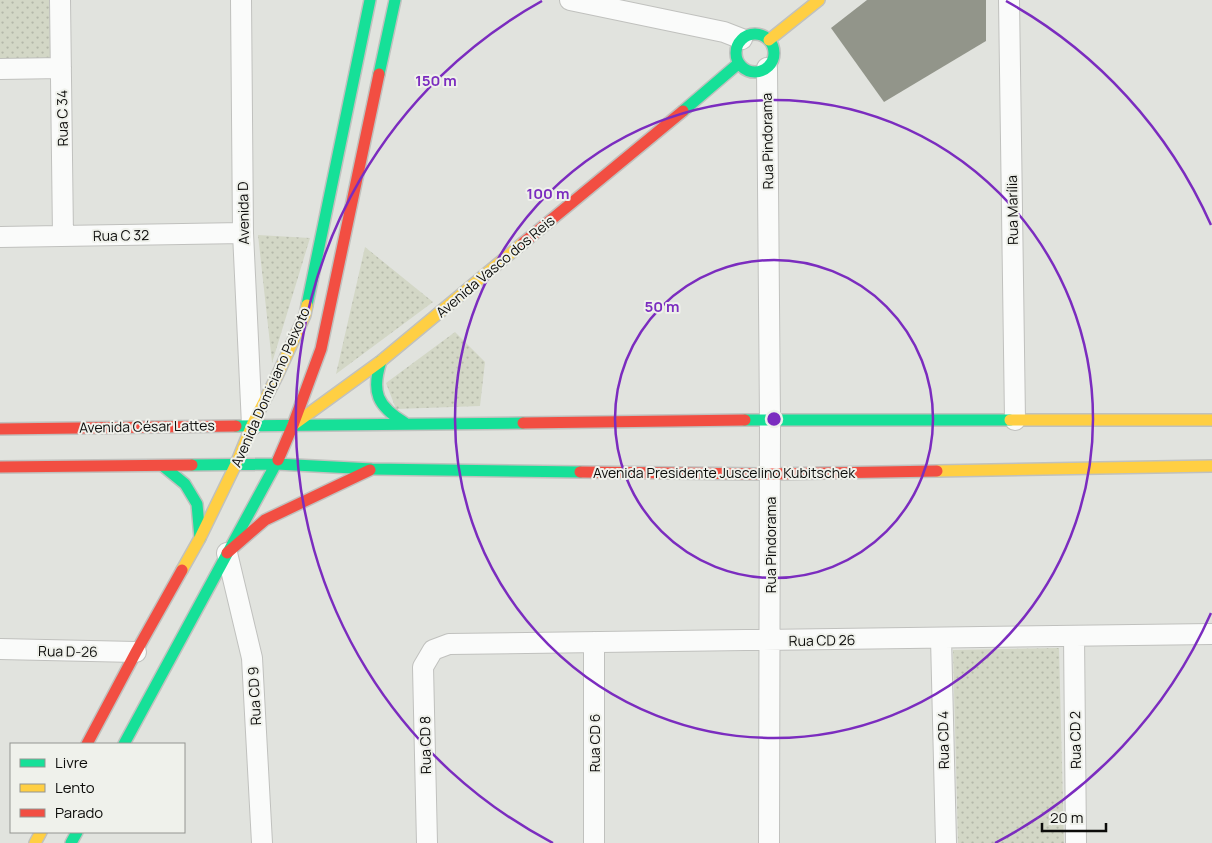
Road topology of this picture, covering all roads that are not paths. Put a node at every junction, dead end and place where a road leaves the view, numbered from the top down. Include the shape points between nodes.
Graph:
1 (60, 0) edge
2 (241, 0) edge
3 (370, 0) edge
4 (395, 0) edge
5 (570, 0) edge
6 (819, 0) edge
7 (1009, 0) edge
8 (742, 39) junction
9 (769, 40) junction
10 (739, 63) junction
11 (61, 68) junction
12 (766, 68) junction
13 (0, 69) edge
14 (243, 233) junction
15 (63, 236) junction
16 (0, 237) edge
17 (380, 361) junction
18 (770, 420) junction
19 (1015, 420) junction
20 (1212, 420) edge
21 (405, 423) junction
22 (252, 425) junction
23 (293, 425) junction
24 (0, 428) edge
25 (236, 464) junction
26 (276, 464) junction
27 (163, 466) junction
28 (1212, 466) edge
29 (0, 467) edge
30 (372, 469) junction
31 (770, 474) junction
32 (200, 538) junction
33 (227, 553) junction
34 (1212, 634) edge
35 (1074, 636) junction
36 (941, 638) junction
37 (770, 640) junction
38 (594, 642) junction
39 (0, 649) edge
40 (433, 650) joint
41 (136, 652) junction
42 (88, 743) edge
43 (125, 743) edge
44 (262, 843) edge
45 (427, 843) edge
46 (594, 843) edge
47 (769, 843) edge
48 (946, 843) edge
49 (1076, 843) edge

1 - 11 street, Rua C 34
2 - 14 street, Avenida D
3 - 22 main road, Avenida Domiciano Peixoto via 305,315
4 - 23 main road, Avenida Domiciano Peixoto via 321,349
5 - 8 street via 724,32
6 - 9 main road
7 - 19 street, Rua Marília
8 - 9 main road via 758,34
8 - 10 main road via 736,50
9 - 12 main road via 774,51
10 - 12 main road via 749,71
10 - 17 main road, Avenida Vasco dos Reis
11 - 13 street
11 - 15 street, Rua C 34
12 - 18 street, Rua Pindorama
14 - 15 street, Rua C 32
14 - 22 street, Avenida D
15 - 16 street, Rua C 32
17 - 21 main road via 376,388 380,404
17 - 23 main road, Avenida Vasco dos Reis
18 - 19 main road
18 - 21 main road
18 - 31 street, Rua Pindorama
19 - 20 main road
21 - 23 main road
22 - 23 main road, Avenida César Lattes
22 - 24 main road, Avenida César Lattes
22 - 25 main road, Avenida Domiciano Peixoto
23 - 26 main road, Avenida Domiciano Peixoto
25 - 26 main road, Avenida Presidente Juscelino Kubitschek
25 - 27 main road
25 - 32 main road, Avenida Domiciano Peixoto
26 - 30 main road, Avenida Presidente Juscelino Kubitschek
26 - 33 main road, Avenida Domiciano Peixoto
27 - 29 main road
27 - 32 main road via 185,484 197,504
28 - 31 main road, Avenida Presidente Juscelino Kubitschek
30 - 31 main road, Avenida Presidente Juscelino Kubitschek
30 - 33 main road via 265,520
31 - 37 street, Rua Pindorama
32 - 41 main road, Avenida Domiciano Peixoto
33 - 43 main road, Avenida Domiciano Peixoto
33 - 44 street, Rua CD 9 via 252,658
34 - 35 street, Rua CD 26
35 - 36 street, Rua CD 26
35 - 49 street, Rua CD 2
36 - 37 street, Rua CD 26
36 - 48 street, Rua CD 4
37 - 38 street, Rua CD 26
37 - 47 street, Rua Pindorama
38 - 40 street, Rua CD 26 via 449,644
38 - 46 street, Rua CD 6
39 - 41 street, Rua D-26
40 - 45 street, Rua CD 8 via 423,667
41 - 42 main road, Avenida Domiciano Peixoto

